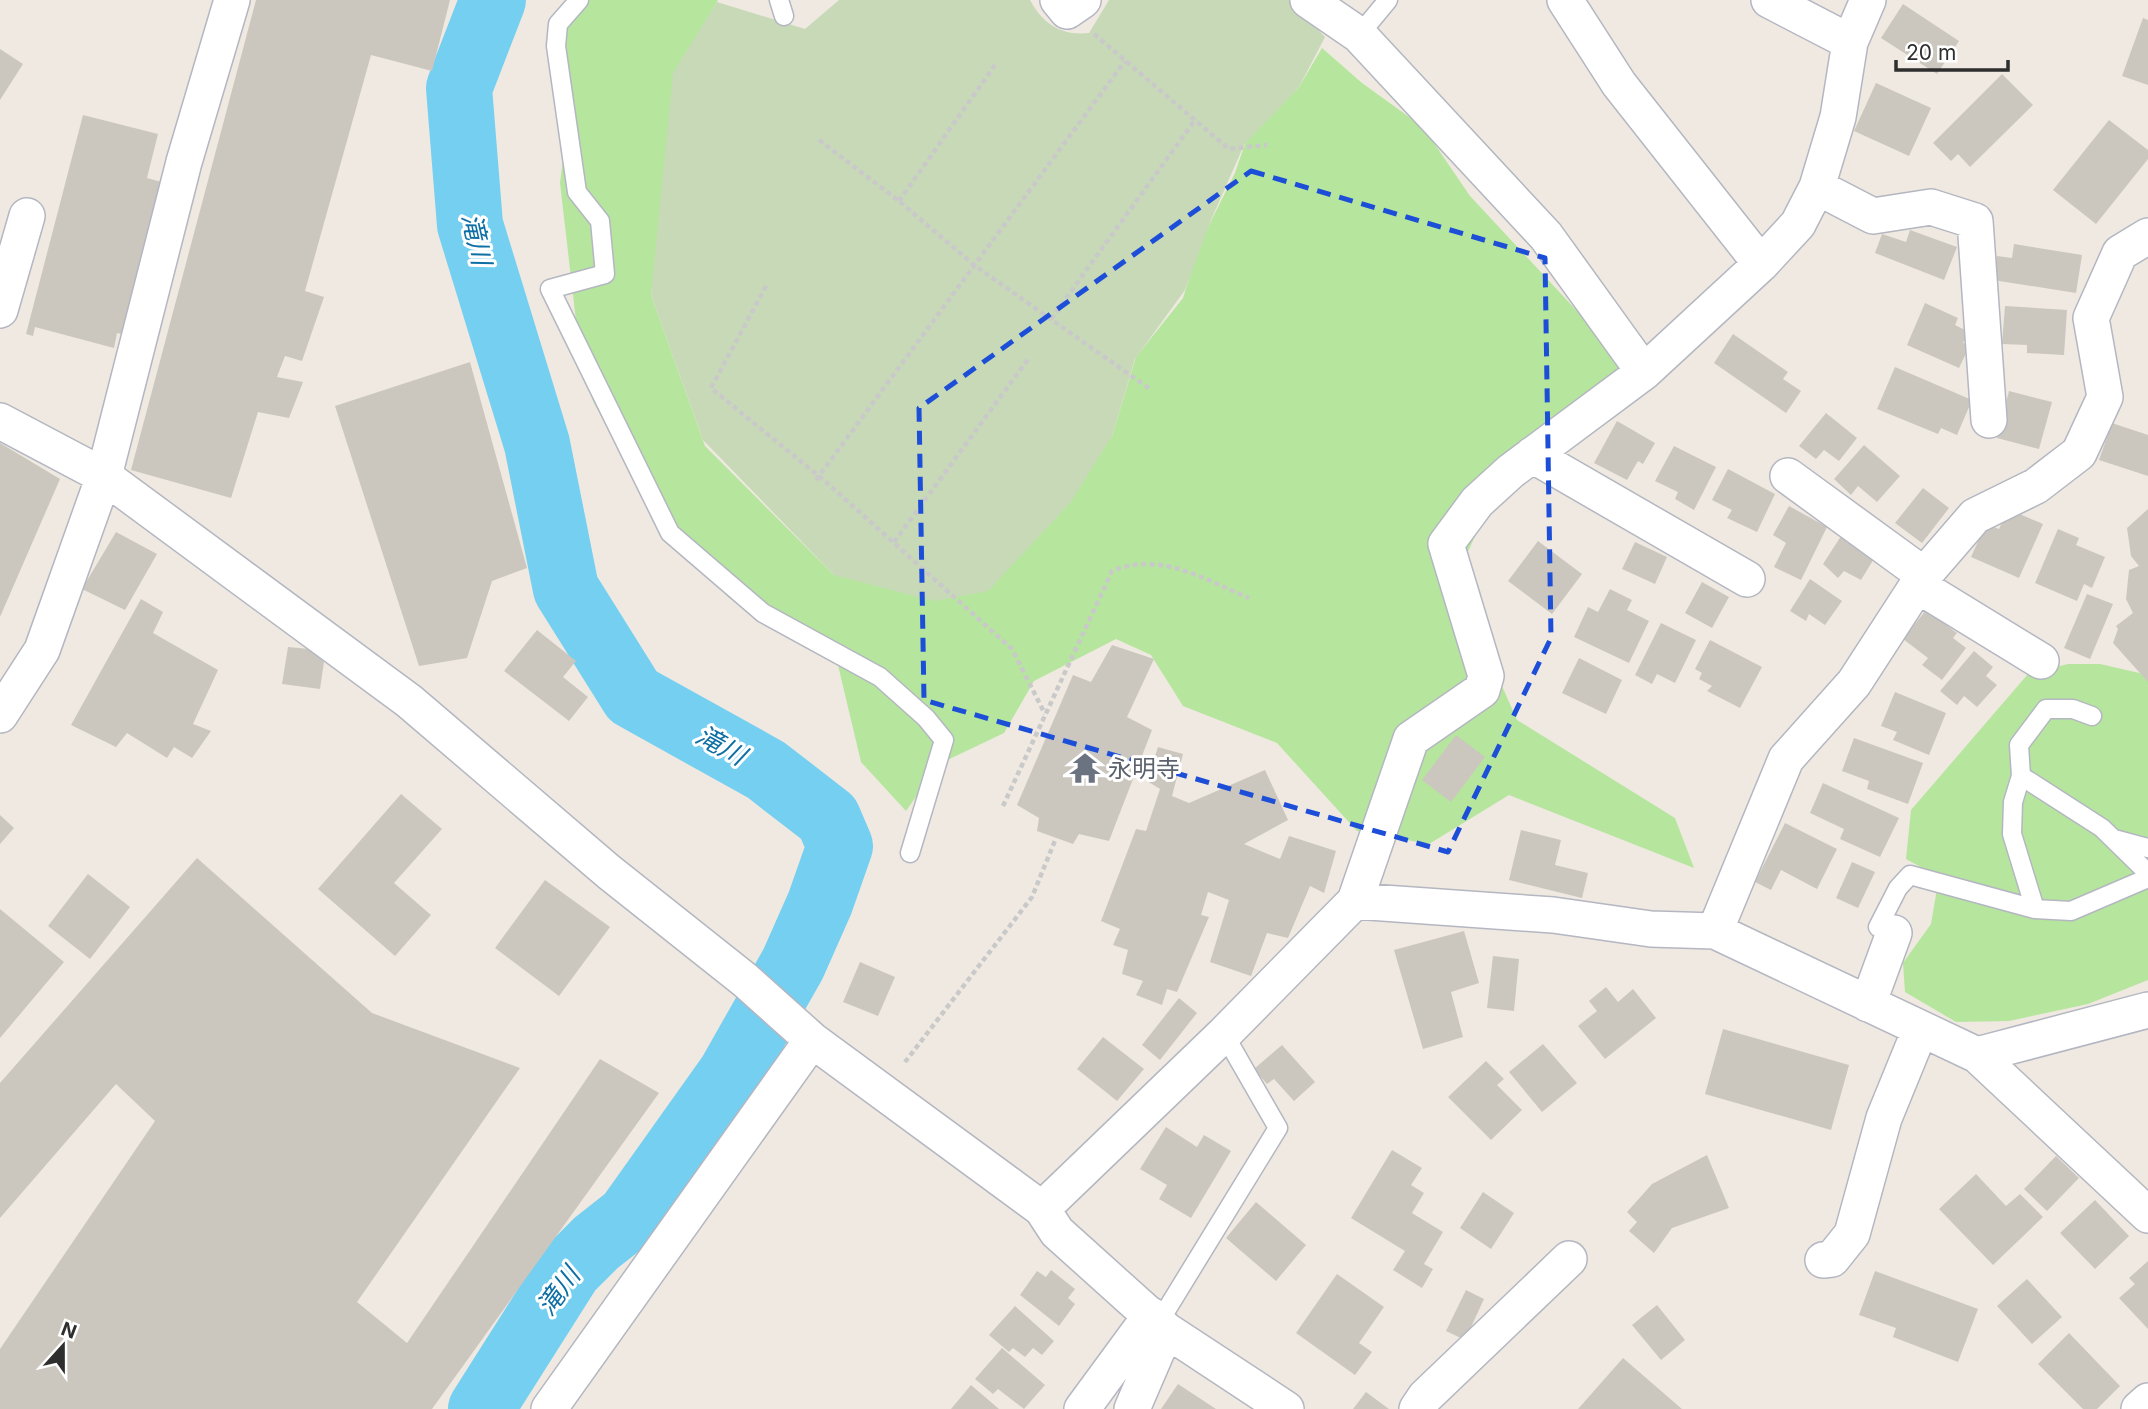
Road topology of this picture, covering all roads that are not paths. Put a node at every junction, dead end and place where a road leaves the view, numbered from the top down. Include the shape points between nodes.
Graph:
1 (232, 0) edge
2 (579, 0) edge
3 (1308, 0) edge
4 (1388, 0) edge
5 (1566, 0) edge
6 (1769, 0) edge
7 (1868, 0) edge
8 (1359, 36) junction
9 (1850, 41) junction
10 (1816, 187) junction
11 (27, 216) dead end
12 (2148, 236) edge
13 (1761, 264) junction
14 (0, 310) edge
15 (1644, 372) junction
16 (1989, 420) dead end
17 (0, 421) edge
18 (1532, 455) junction
19 (104, 476) junction
20 (1788, 476) dead end
21 (1747, 579) dead end
22 (1920, 580) junction
23 (2041, 661) dead end
24 (0, 715) edge
25 (2092, 716) dead end
26 (2021, 776) junction
27 (2113, 839) junction
28 (2148, 848) edge
29 (910, 853) dead end
30 (2148, 875) edge
31 (1355, 901) junction
32 (2035, 909) junction
33 (1715, 931) junction
34 (1894, 933) joint
35 (1868, 1004) junction
36 (2148, 1010) edge
37 (1920, 1030) junction
38 (1224, 1034) junction
39 (811, 1040) junction
40 (1977, 1055) junction
41 (1042, 1209) junction
42 (2148, 1215) edge
43 (1569, 1258) dead end
44 (1823, 1260) dead end
45 (1158, 1322) junction
46 (2148, 1401) edge
47 (549, 1409) edge
48 (1082, 1409) edge
49 (1132, 1409) edge
50 (1286, 1409) edge
51 (1417, 1409) edge
52 (2139, 1409) edge

1 - 19 street via 184,162
2 - 29 lane via 558,24 556,46 577,192 600,221 604,274 550,289 670,533 763,613 880,677 944,740
3 - 8 street
4 - 8 lane
5 - 13 street via 1619,84
6 - 9 street
7 - 9 street
8 - 15 street via 1546,236
9 - 10 street via 1838,117
10 - 13 street via 1798,224
10 - 16 street via 1873,216 1931,207 1975,221
11 - 14 street
12 - 22 street via 2120,253 2091,318 2105,397 2080,453 2036,486 1975,516
13 - 15 street
15 - 18 street
17 - 19 street
18 - 21 street
18 - 31 street via 1477,502 1446,544 1486,676 1482,690 1411,739
19 - 24 street via 42,650
19 - 39 street via 409,701
20 - 22 street
22 - 23 street
22 - 33 street via 1854,683 1786,759
25 - 26 lane via 2073,709 2046,709 2019,745
26 - 27 lane
26 - 32 lane via 2013,802 2012,834
27 - 28 lane
27 - 30 lane
30 - 32 lane via 2071,911
31 - 33 street
31 - 38 street
32 - 34 lane via 1910,875 1878,927
33 - 35 street
34 - 35 street
35 - 37 street
36 - 40 street
37 - 40 street
37 - 44 street via 1884,1118 1852,1234 1832,1259
38 - 41 street
38 - 45 lane via 1278,1128
39 - 41 street
39 - 47 street
40 - 42 street
41 - 45 street via 1057,1232
43 - 51 street via 1424,1397
45 - 48 street
45 - 49 street
45 - 50 street
46 - 52 street

